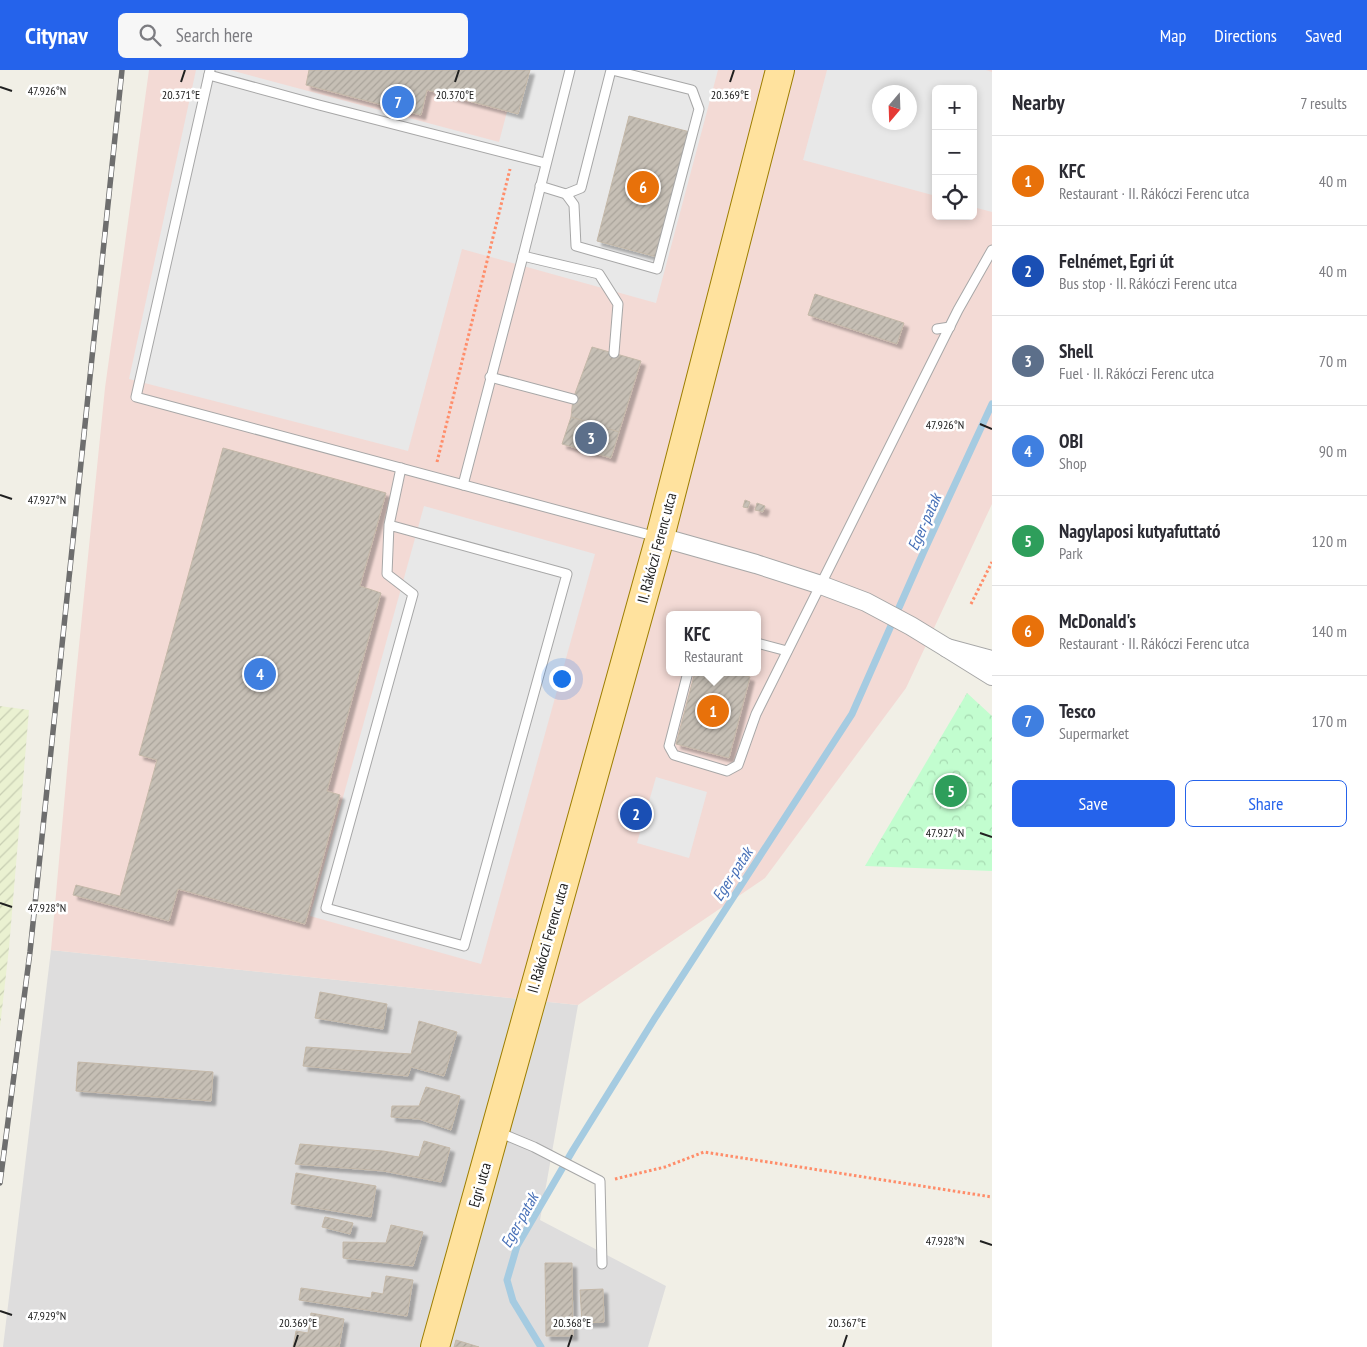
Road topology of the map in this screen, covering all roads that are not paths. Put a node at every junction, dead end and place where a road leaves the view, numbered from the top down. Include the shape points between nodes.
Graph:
1 (570, 70) edge
2 (612, 70) edge
3 (780, 70) edge
4 (210, 72) edge
5 (545, 163) junction
6 (540, 186) junction
7 (566, 194) junction
8 (992, 250) edge
9 (523, 256) junction
10 (950, 327) junction
11 (937, 329) dead end
12 (614, 354) dead end
13 (490, 377) junction
14 (573, 400) dead end
15 (401, 468) junction
16 (463, 485) junction
17 (390, 525) junction
18 (660, 537) junction
19 (822, 585) junction
20 (761, 644) edge
21 (947, 648) junction
22 (787, 651) junction
23 (992, 660) edge
24 (687, 676) edge
25 (992, 676) edge
26 (525, 1023) joint
27 (496, 1131) junction
28 (602, 1264) dead end
29 (435, 1347) edge

1 - 5 lane
2 - 7 lane via 580,188
2 - 7 lane via 692,90 699,108 657,269 576,246 574,205
3 - 18 main road, II. Rákóczi Ferenc utca
4 - 5 lane
4 - 15 lane via 136,397
5 - 6 lane
6 - 7 lane
6 - 9 lane
8 - 10 lane
9 - 12 lane via 599,274 618,304
9 - 13 lane
10 - 11 lane
10 - 19 lane
13 - 14 lane
13 - 16 lane
15 - 16 lane
15 - 17 lane
16 - 18 lane
17 - 17 lane via 387,574 413,594 326,908 464,946 567,574
18 - 19 street
18 - 26 main road, II. Rákóczi Ferenc utca
19 - 21 street via 866,602
19 - 22 lane
20 - 22 lane
21 - 23 street
21 - 25 street
22 - 24 lane via 756,714 738,765 727,771 674,755 669,746
26 - 27 main road, Egri utca
27 - 28 lane via 600,1181
27 - 29 main road, Egri utca

